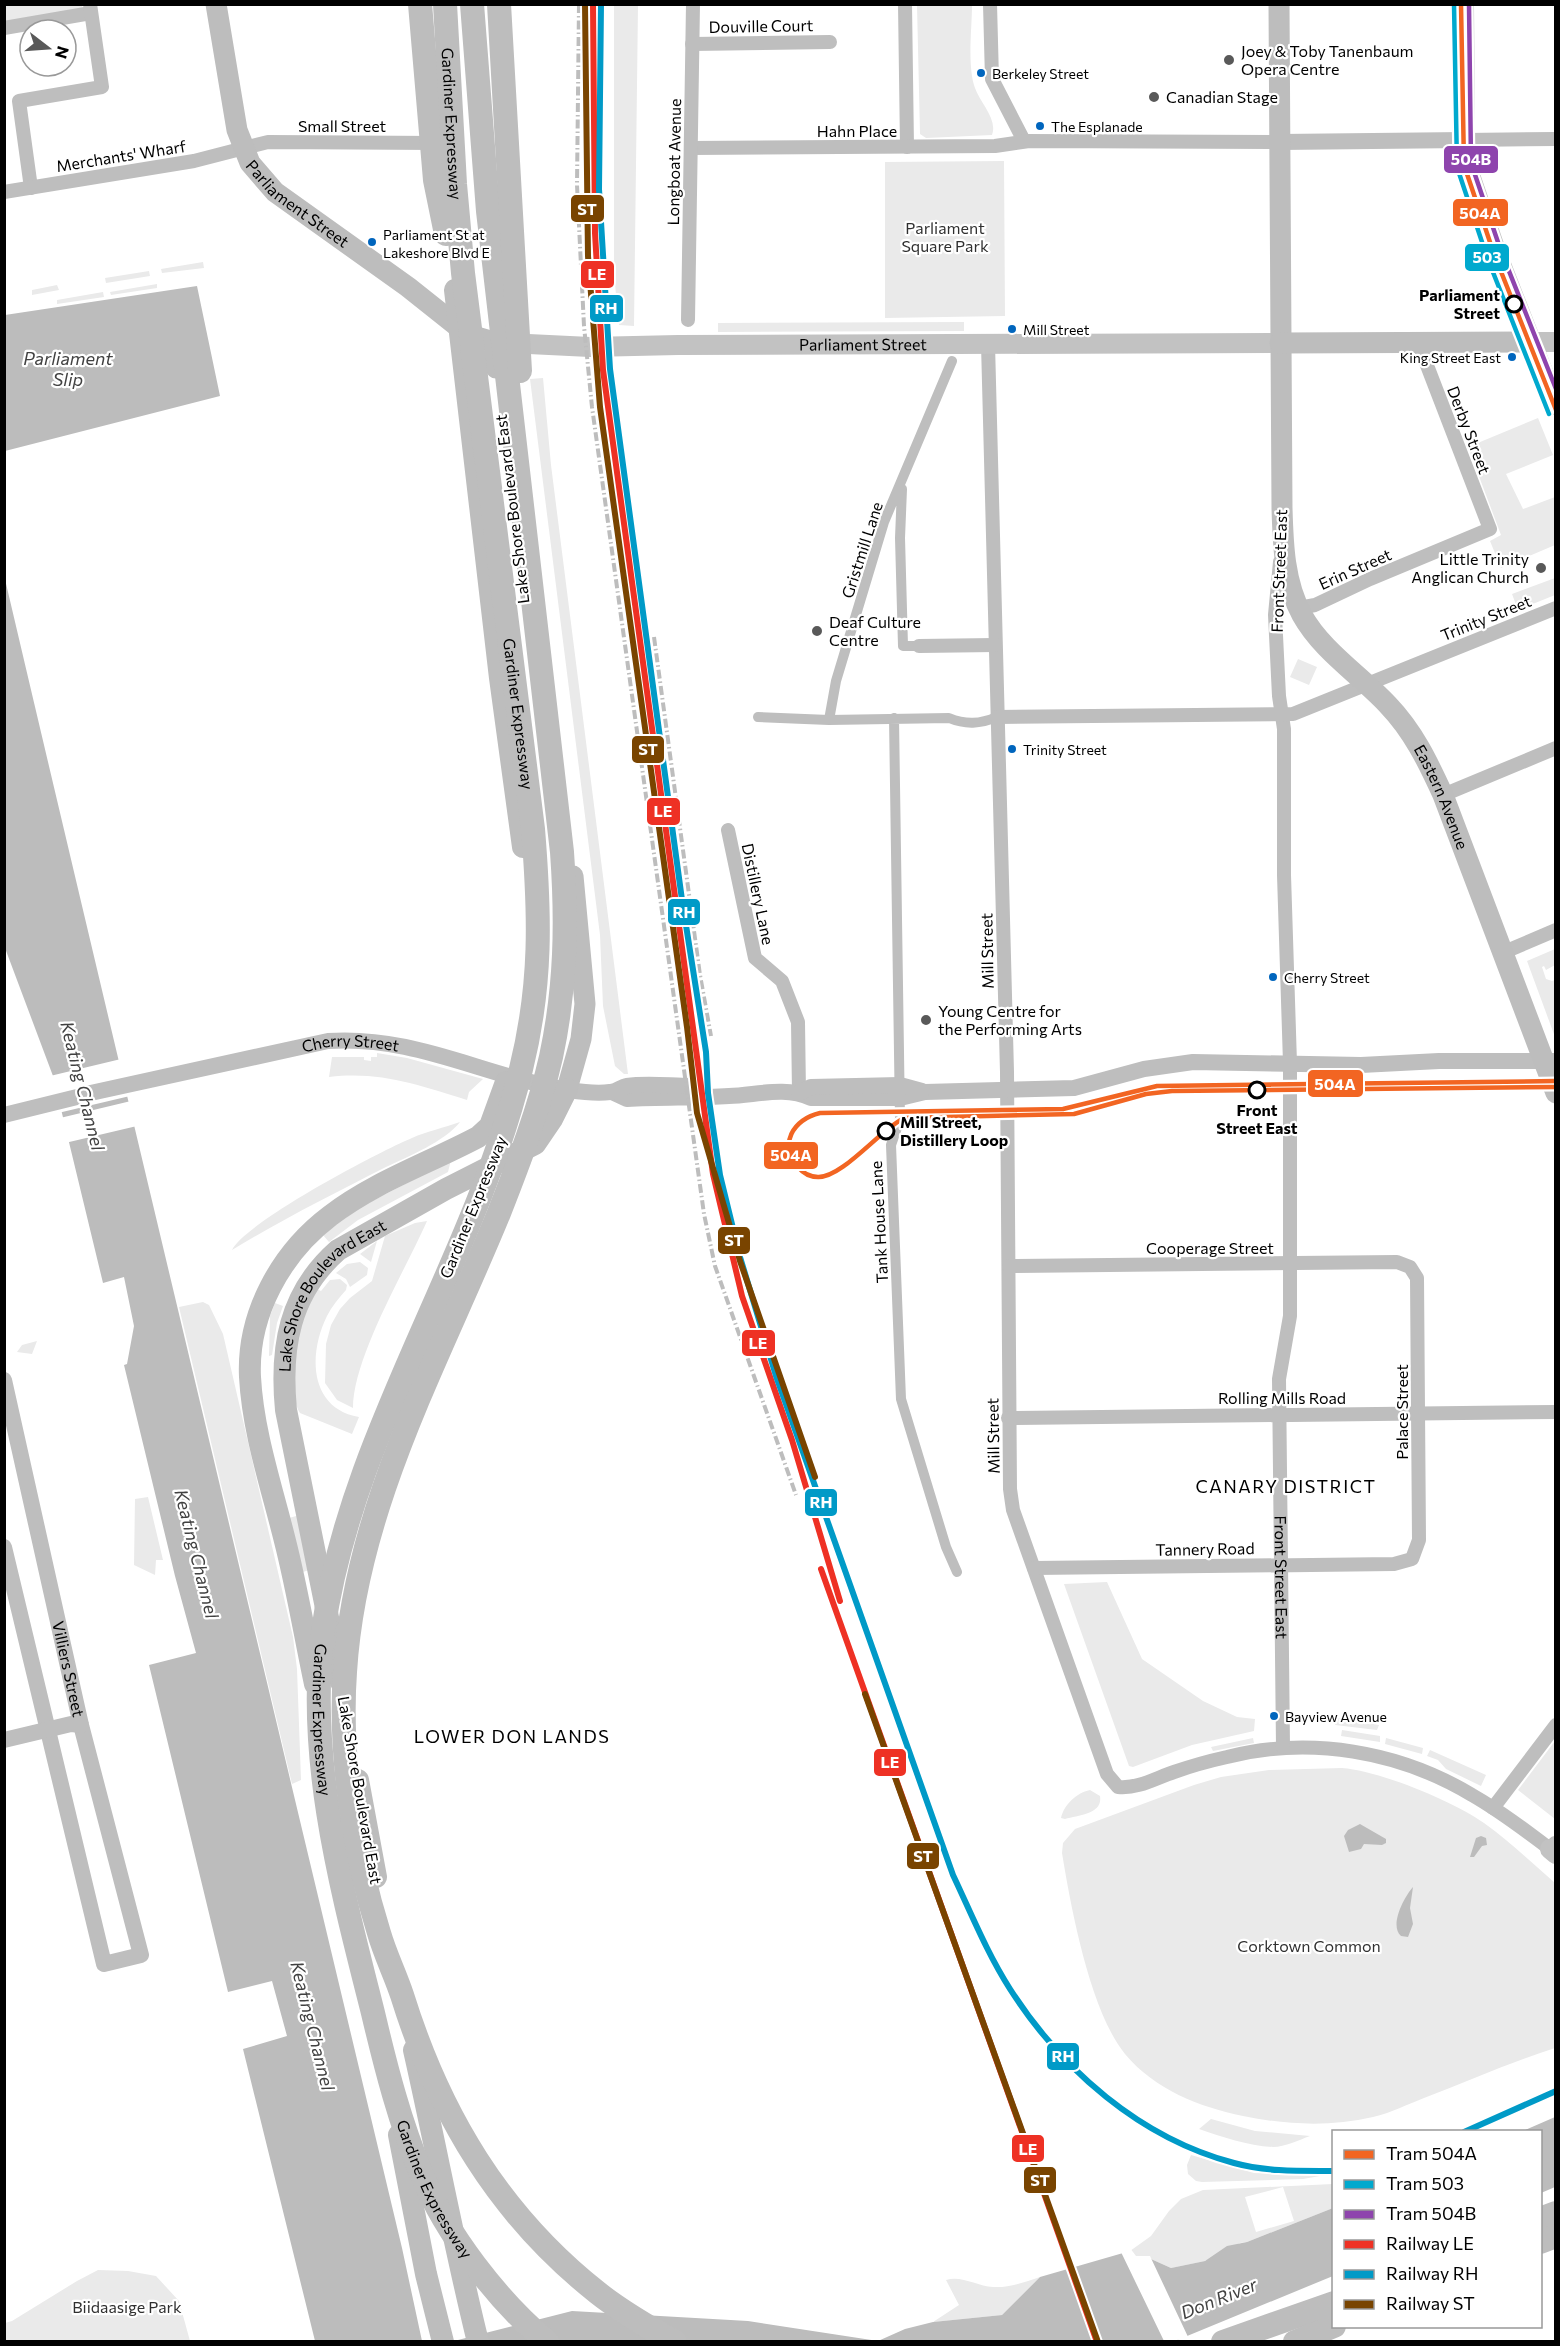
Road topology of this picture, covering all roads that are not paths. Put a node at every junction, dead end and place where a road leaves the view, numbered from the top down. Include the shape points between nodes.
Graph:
1 (216, 4) edge
2 (420, 4) edge
3 (433, 4) edge
4 (445, 4) edge
5 (499, 4) edge
6 (693, 4) edge
7 (905, 4) edge
8 (990, 4) edge
9 (1279, 4) edge
10 (1464, 4) edge
11 (472, 7) edge
12 (90, 9) edge
13 (4, 28) edge
14 (830, 42) dead end
15 (692, 44) junction
16 (1556, 139) edge
17 (1465, 140) junction
18 (1024, 141) junction
19 (1280, 142) junction
20 (442, 143) junction
21 (908, 147) junction
22 (242, 148) junction
23 (690, 148) junction
24 (31, 188) junction
25 (4, 192) edge
26 (463, 273) junction
27 (688, 320) dead end
28 (457, 326) junction
29 (494, 342) junction
30 (1418, 342) junction
31 (1531, 342) junction
32 (1556, 342) edge
33 (1280, 343) junction
34 (988, 345) junction
35 (952, 361) dead end
36 (1556, 405) edge
37 (515, 451) junction
38 (902, 483) junction
39 (1490, 529) joint
40 (1282, 533) junction
41 (1299, 608) junction
42 (1556, 608) edge
43 (995, 645) junction
44 (919, 646) joint
45 (1366, 685) junction
46 (1283, 714) junction
47 (758, 717) dead end
48 (997, 717) junction
49 (894, 718) junction
50 (829, 720) junction
51 (1556, 748) edge
52 (1443, 795) junction
53 (728, 830) dead end
54 (1556, 930) edge
55 (1502, 953) junction
56 (1550, 1061) edge
57 (1290, 1063) junction
58 (508, 1076) junction
59 (567, 1089) junction
60 (1006, 1091) junction
61 (900, 1092) junction
62 (799, 1093) junction
63 (1556, 1093) edge
64 (4, 1115) edge
65 (1291, 1264) junction
66 (1009, 1266) junction
67 (1410, 1267) joint
68 (4, 1380) edge
69 (1556, 1412) edge
70 (1419, 1413) junction
71 (1280, 1414) junction
72 (1008, 1418) junction
73 (290, 1434) junction
74 (276, 1504) junction
75 (4, 1547) edge
76 (1412, 1559) joint
77 (1282, 1565) junction
78 (1034, 1568) junction
79 (957, 1572) dead end
80 (81, 1725) junction
81 (1556, 1725) edge
82 (47, 1731) junction
83 (4, 1740) edge
84 (1283, 1747) junction
85 (1493, 1808) junction
86 (1550, 1847) edge
87 (1332, 2303) edge
88 (1332, 2327) edge
89 (443, 2342) edge
90 (478, 2342) edge
91 (547, 2342) edge
92 (675, 2342) edge
93 (1223, 2342) edge
94 (1295, 2342) edge

1 - 22 main road, Parliament Street via 231,104
2 - 26 highway via 435,180 444,228
3 - 20 highway, Lake Shore Boulevard East
4 - 26 highway, Gardiner Expressway
5 - 37 highway via 521,390
6 - 15 street, Longboat Avenue
7 - 21 street
8 - 18 street via 992,79
9 - 19 main road, Front Street East
10 - 17 main road
11 - 29 highway via 470,108
11 - 37 highway, Gardiner Expressway via 488,210
12 - 13 street
12 - 24 street via 102,87 19,101
14 - 15 street, Douville Court
15 - 23 street, Longboat Avenue
16 - 17 street
17 - 19 street
17 - 31 main road via 1474,191
18 - 19 street
18 - 21 street, Hahn Place via 995,146
19 - 33 main road, Front Street East
20 - 22 street, Small Street via 268,142
20 - 28 highway, Lake Shore Boulevard East
21 - 23 street, Hahn Place
22 - 24 street, Merchants' Wharf via 194,161
22 - 28 main road, Parliament Street via 256,173 275,192
23 - 27 street, Longboat Avenue
24 - 25 street, Merchants' Wharf
26 - 91 highway, Gardiner Expressway via 533,829 539,895 537,973 521,1071 493,1160 374,1445 340,1544 323,1635 321,1754 346,1901 405,2133 428,2189 469,2256 499,2294
28 - 29 main road, Parliament Street
28 - 58 highway, Lake Shore Boulevard East via 524,846 528,936 523,1002
29 - 34 main road, Parliament Street via 590,347
29 - 59 main road, Lake Shore Boulevard East via 532,680 563,803 578,912 584,1022
30 - 31 main road, Parliament Street
30 - 33 main road, Parliament Street
30 - 39 street, Derby Street
31 - 32 main road, Parliament Street
31 - 36 main road
33 - 34 main road, Parliament Street
33 - 40 main road, Front Street East
34 - 43 street, Mill Street
35 - 38 street, Gristmill Lane
37 - 92 highway, Gardiner Expressway via 562,852 566,910 564,970 551,1059 533,1122 373,1516 357,1582 345,1670 348,1785 379,1933 413,2032 466,2145 516,2216 536,2236 597,2292
38 - 44 street via 903,646
38 - 50 street, Gristmill Lane via 884,522 836,681
39 - 41 street, Erin Street via 1315,605
40 - 41 main road, Eastern Avenue via 1289,582
40 - 46 street, Front Street East via 1275,615
41 - 45 main road, Eastern Avenue via 1323,642
42 - 45 street, Trinity Street
43 - 44 street
43 - 48 street, Mill Street
45 - 46 street, Trinity Street
45 - 52 main road, Eastern Avenue via 1414,737
46 - 48 street, Trinity Street
46 - 57 street, Front Street East
47 - 50 street, Trinity Street
48 - 49 street, Trinity Street via 983,723 949,718
48 - 60 street, Mill Street
49 - 50 street, Trinity Street
49 - 61 street, Tank House Lane
51 - 52 street
52 - 55 main road, Eastern Avenue
53 - 62 street, Distillery Lane via 755,958 782,981 798,1022
54 - 55 street
55 - 56 main road, Eastern Avenue
56 - 57 street, Cherry Street
56 - 63 main road, Eastern Avenue
57 - 60 street, Cherry Street via 1175,1064 1074,1088
57 - 65 street, Front Street East
58 - 59 street, Cherry Street
58 - 64 street, Cherry Street via 380,1041 328,1041
58 - 74 highway, Lake Shore Boulevard East via 490,1126 478,1137 330,1215 300,1243 277,1274 257,1326 250,1374
59 - 62 street, Cherry Street via 612,1092 626,1086 730,1086
59 - 73 highway, Lake Shore Boulevard East via 535,1144 442,1191 338,1250 324,1262 304,1291 286,1345 283,1365
60 - 61 street, Cherry Street
60 - 66 street, Mill Street
61 - 62 street, Cherry Street via 811,1087
61 - 79 street, Tank House Lane via 900,1119 891,1145 901,1399
65 - 66 street, Cooperage Street
65 - 67 street, Cooperage Street via 1397,1262
65 - 71 street, Front Street East via 1290,1317 1280,1368
66 - 72 street, Mill Street
67 - 70 street, Palace Street via 1417,1278
68 - 80 street, Villiers Street
69 - 70 street, Rolling Mills Road
70 - 71 street, Rolling Mills Road
70 - 76 street, Palace Street via 1419,1540
71 - 72 street, Rolling Mills Road
71 - 77 street, Front Street East
72 - 78 street, Mill Street via 1011,1497
73 - 74 highway
73 - 90 highway, Lake Shore Boulevard East via 326,1600 373,1866
74 - 89 highway, Lake Shore Boulevard East via 318,1699 322,1773
75 - 82 street, Villiers Street
76 - 77 street, Tannery Road via 1394,1564
77 - 78 street, Tannery Road
77 - 84 street, Front Street East
78 - 84 street, Mill Street via 1107,1774 1118,1787 1130,1788 1229,1756
80 - 82 street
80 - 82 street, Villiers Street via 141,1955 104,1964
81 - 85 street
82 - 83 street
84 - 85 street via 1334,1749 1402,1762
85 - 86 street
87 - 93 highway
88 - 94 highway

